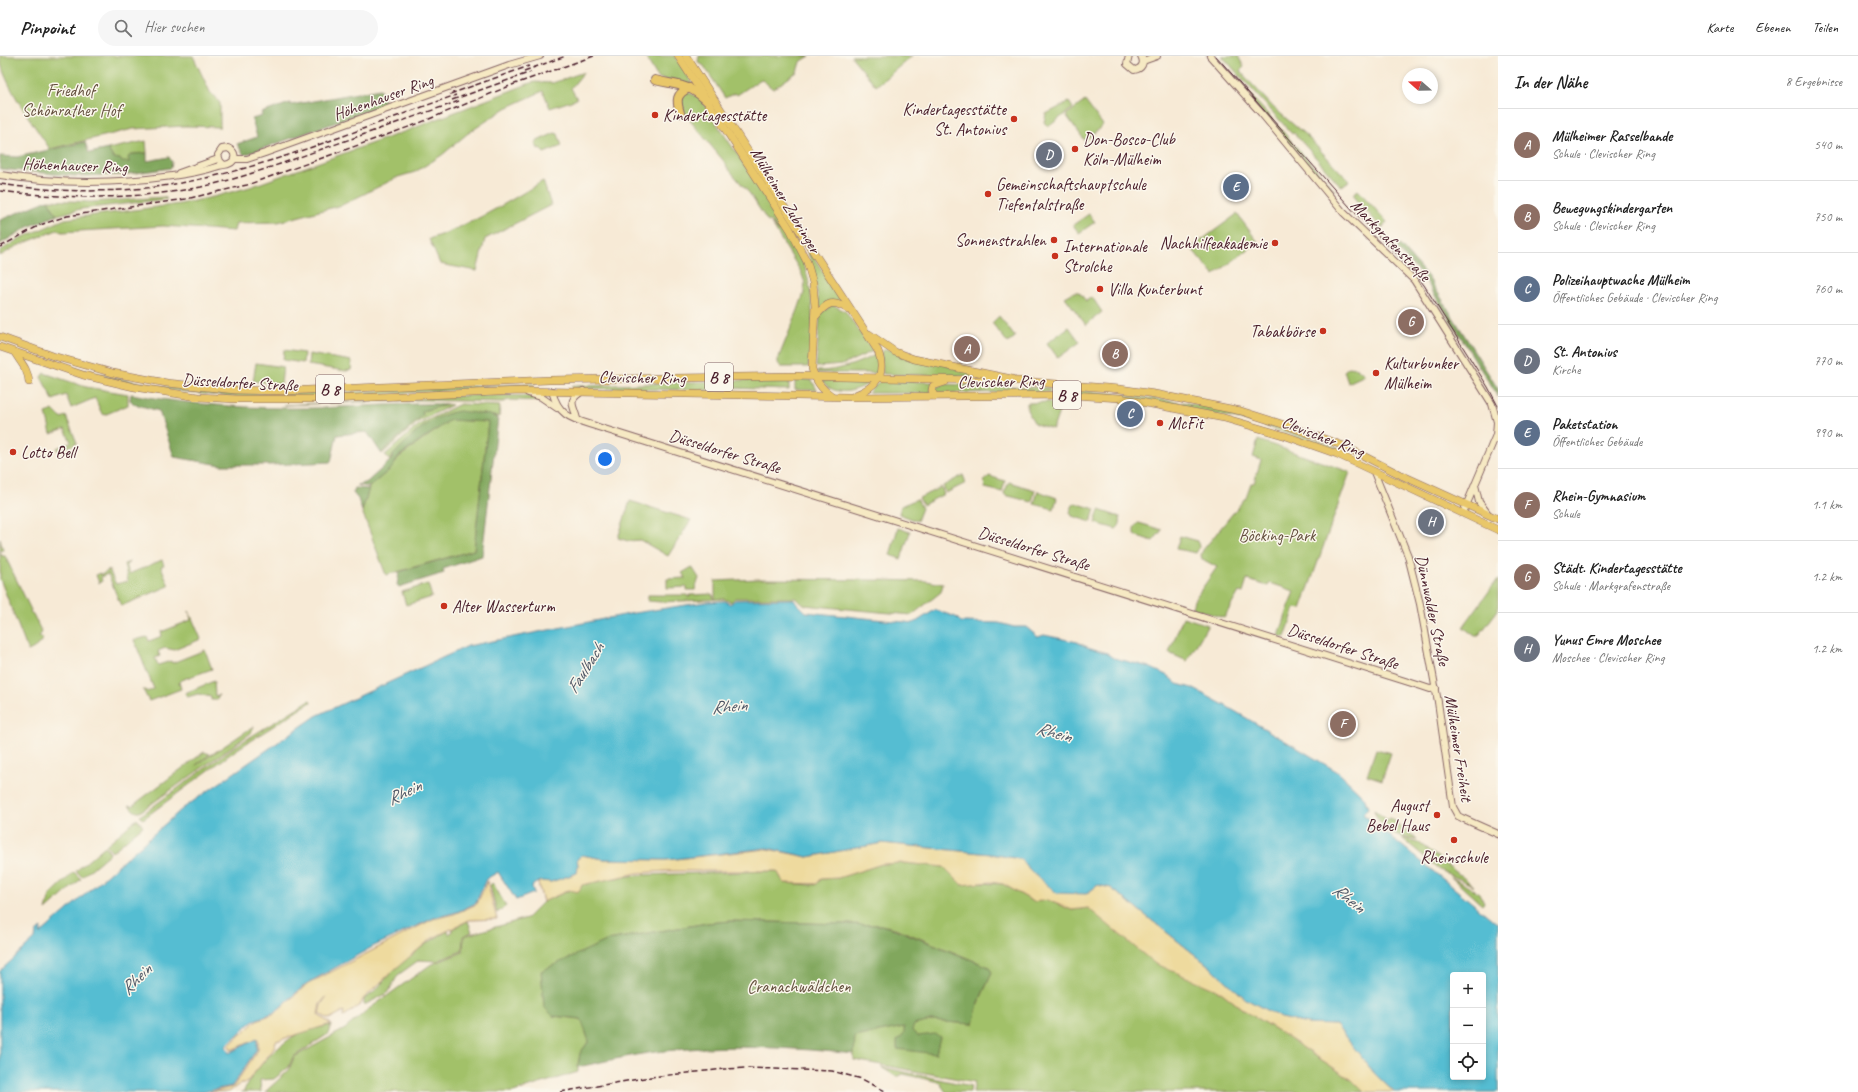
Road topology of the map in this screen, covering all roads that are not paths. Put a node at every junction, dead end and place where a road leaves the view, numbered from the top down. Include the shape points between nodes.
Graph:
1 (540, 56) edge
2 (678, 56) edge
3 (686, 56) edge
4 (1128, 56) edge
5 (1157, 56) edge
6 (1210, 56) edge
7 (1142, 58) edge
8 (656, 80) dead end
9 (689, 88) junction
10 (708, 102) junction
11 (680, 113) dead end
12 (218, 159) junction
13 (235, 159) junction
14 (223, 164) junction
15 (0, 175) edge
16 (174, 176) junction
17 (852, 313) junction
18 (815, 318) junction
19 (867, 332) junction
20 (0, 337) edge
21 (0, 347) edge
22 (15, 353) junction
23 (814, 376) junction
24 (879, 377) junction
25 (549, 380) junction
26 (951, 380) junction
27 (1020, 381) junction
28 (29, 382) dead end
29 (521, 390) junction
30 (552, 391) junction
31 (583, 391) junction
32 (833, 396) junction
33 (934, 396) junction
34 (849, 397) junction
35 (559, 409) junction
36 (577, 419) junction
37 (1357, 453) junction
38 (1336, 454) junction
39 (1368, 459) junction
40 (1374, 472) junction
41 (1475, 484) junction
42 (1466, 504) junction
43 (1463, 513) junction
44 (1488, 514) junction
45 (1498, 519) edge
46 (1498, 530) edge
47 (1436, 688) junction
48 (1498, 834) edge

1 - 13 street, Höhenhauser Ring via 247,159
2 - 10 main road, Mülheimer Zubringer
3 - 17 main road, Mülheimer Zubringer
4 - 7 street via 1127,64 1132,69 1140,68
5 - 7 street
6 - 41 street, Markgrafenstraße via 1343,212 1417,284 1489,398 1495,413 1496,431
8 - 9 highway
9 - 10 highway
9 - 11 highway via 678,96 676,102
10 - 18 main road, Mülheimer Zubringer via 790,229 807,262 813,283
12 - 13 street, Höhenhauser Ring via 220,151 225,148 234,152
12 - 14 street
12 - 16 street, Höhenhauser Ring
13 - 14 street, Höhenhauser Ring via 229,164
14 - 16 street, Höhenhauser Ring
15 - 16 street, Höhenhauser Ring via 49,181 98,182
17 - 18 main road via 839,304 831,303 823,307
17 - 19 main road, Mülheimer Zubringer
18 - 23 main road, Mülheimer Zubringer via 812,364
19 - 24 main road via 880,355
19 - 27 main road, Clevischer Ring via 895,352 914,359
20 - 25 main road, Düsseldorfer Straße / B 8 via 53,356 113,373 200,388 283,391
21 - 22 main road, Düsseldorfer Straße / B 8
22 - 28 main road via 28,373
22 - 29 main road, Düsseldorfer Straße / B 8 via 107,381 198,397 329,399
23 - 24 main road, Clevischer Ring / B 8
23 - 25 main road, Clevischer Ring / B 8
23 - 32 main road via 821,388
24 - 26 main road, Clevischer Ring / B 8
24 - 34 main road via 868,389
25 - 30 main road
26 - 27 main road, Clevischer Ring / B 8
26 - 33 main road, B 8 via 933,386
27 - 37 main road, Clevischer Ring / B 8 via 1155,394 1241,411 1344,446
29 - 30 main road, Düsseldorfer Straße / B 8
29 - 35 street, Düsseldorfer Straße
30 - 31 main road, Clevischer Ring / B 8
30 - 35 street
31 - 32 main road, Clevischer Ring / B 8
31 - 36 street via 572,402
32 - 34 main road, Clevischer Ring / B 8
33 - 34 main road, Clevischer Ring / B 8
33 - 38 main road, Clevischer Ring / B 8 via 1072,395 1127,399 1224,418
35 - 36 street, Düsseldorfer Straße
36 - 47 street, Düsseldorfer Straße via 1430,689
37 - 38 main road via 1341,449
37 - 39 main road, Clevischer Ring / B 8
38 - 40 main road, Clevischer Ring / B 8
39 - 40 main road
39 - 42 main road, Clevischer Ring / B 8
40 - 43 main road, Clevischer Ring / B 8
40 - 47 street, Dünnwalder Straße via 1408,556
41 - 42 street, Markgrafenstraße
41 - 44 street via 1479,502
42 - 43 street, Markgrafenstraße
42 - 44 main road, Clevischer Ring / B 8
43 - 46 main road, Clevischer Ring / B 8
44 - 45 main road, Clevischer Ring / B 8
47 - 48 street, Mülheimer Freiheit via 1455,812 1462,818

